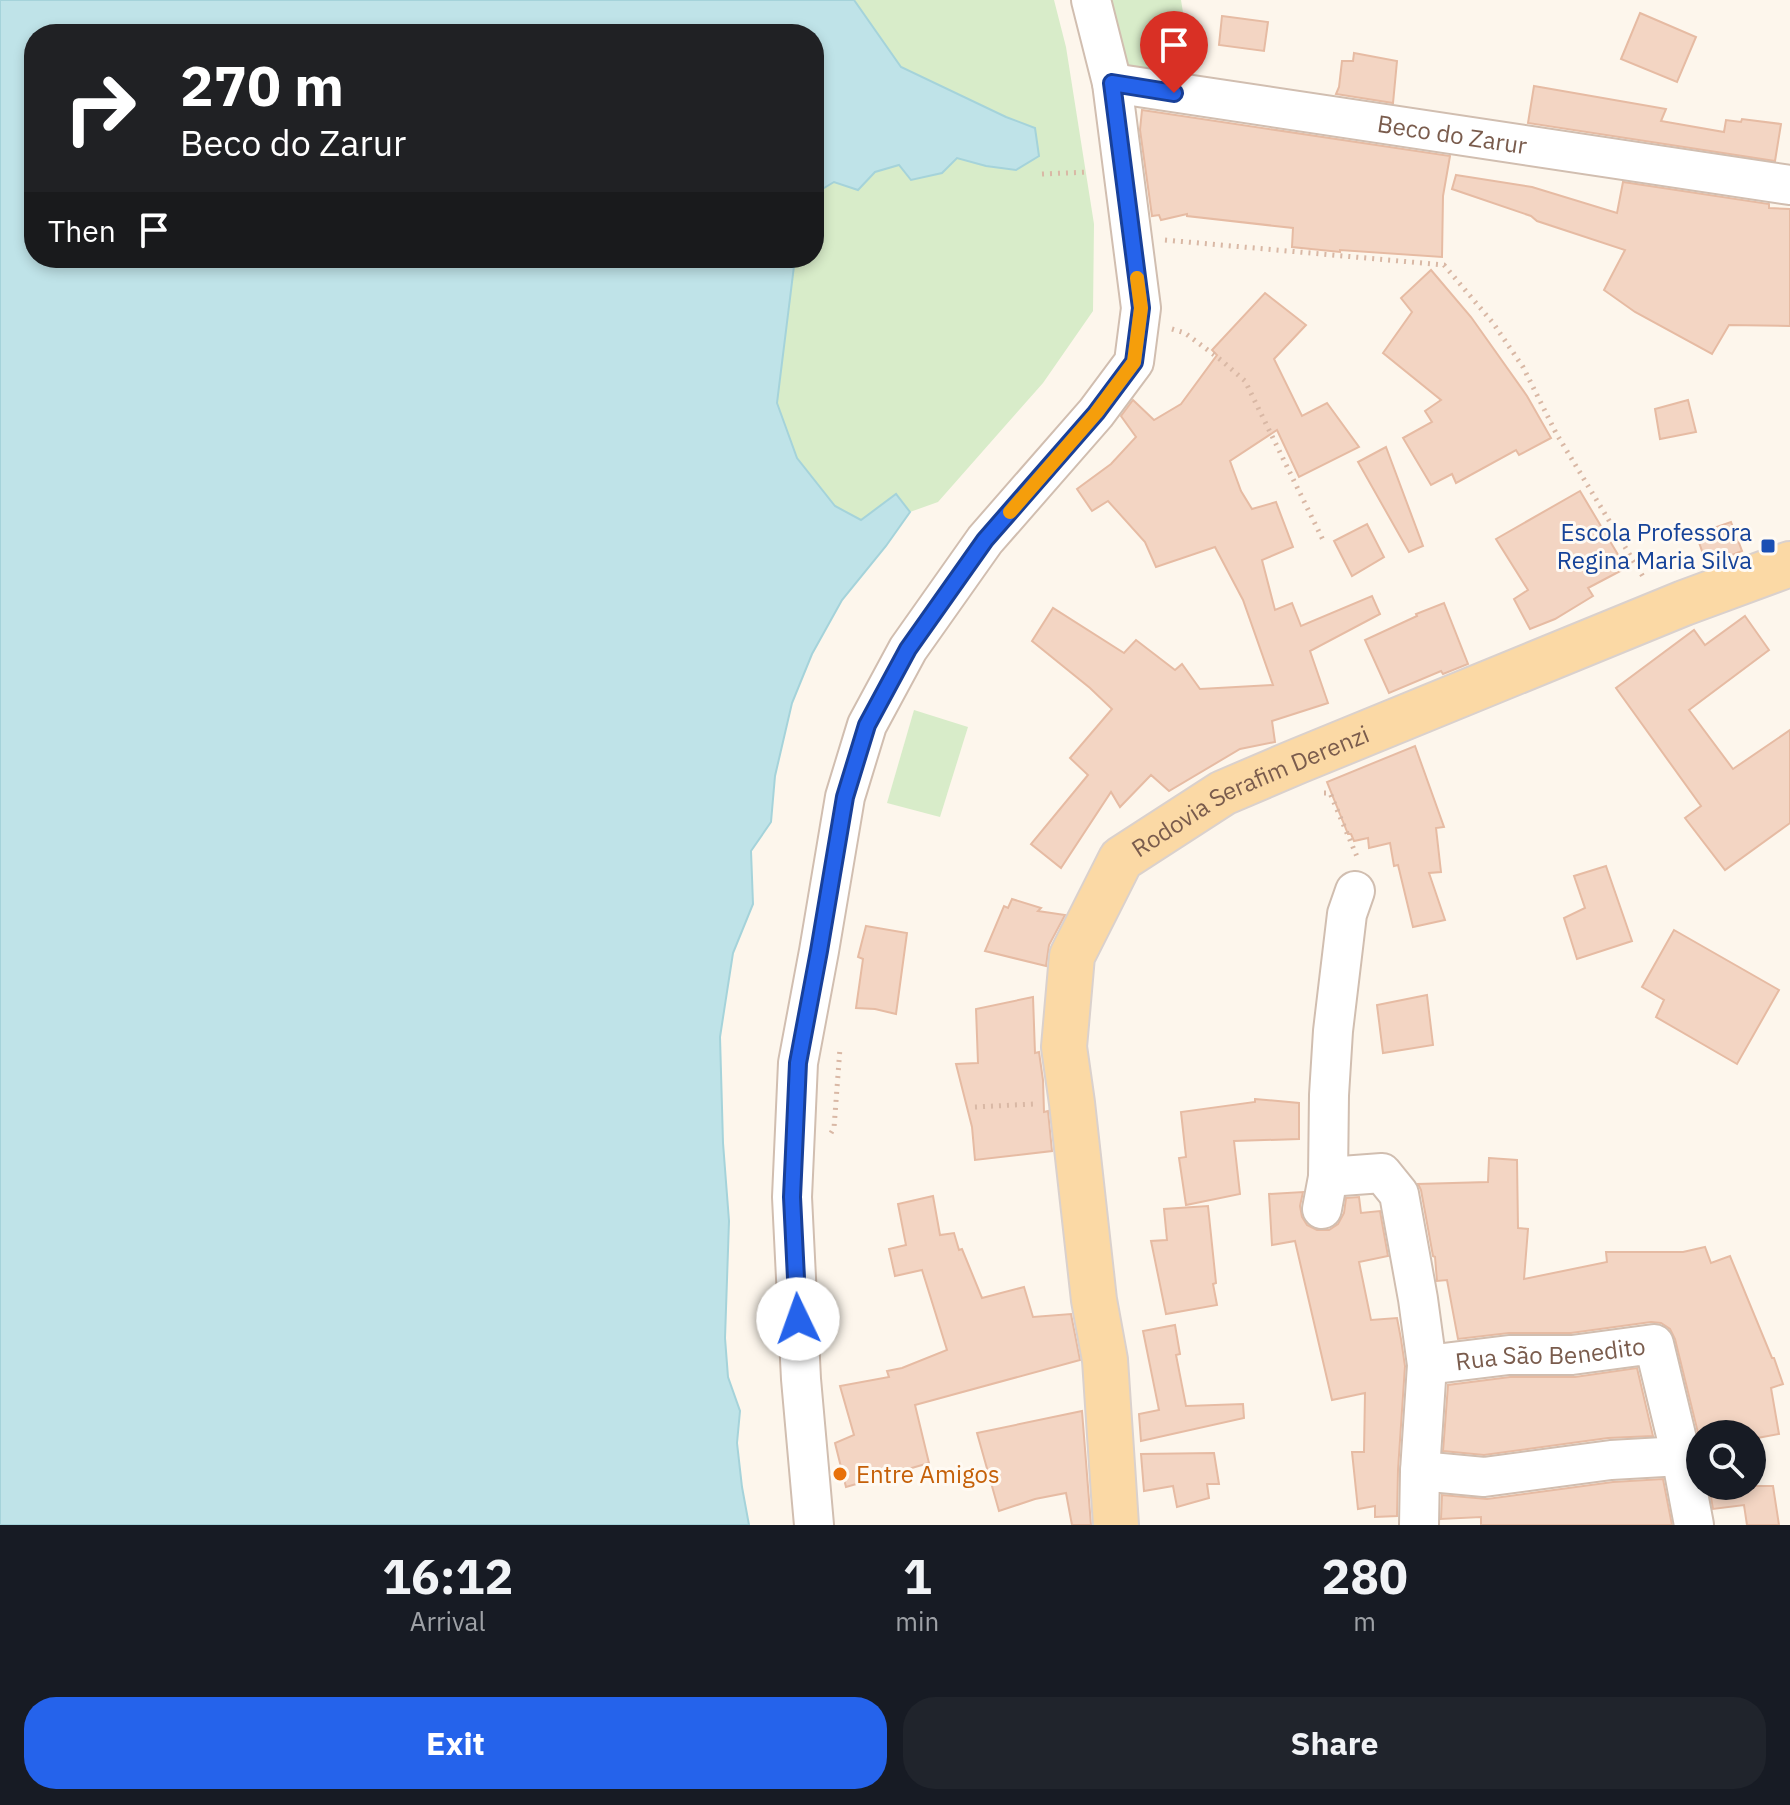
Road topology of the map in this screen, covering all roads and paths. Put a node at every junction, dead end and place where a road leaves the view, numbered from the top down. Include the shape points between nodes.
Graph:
1 (1091, 0) edge
2 (1112, 83) junction
3 (1098, 171) dead end
4 (1042, 174) dead end
5 (1790, 185) edge
6 (1132, 237) junction
7 (1141, 308) junction
8 (1323, 540) dead end
9 (1790, 564) edge
10 (1647, 585) dead end
11 (1279, 770) junction
12 (1355, 891) joint
13 (1072, 1103) junction
14 (975, 1107) dead end
15 (1427, 1365) junction
16 (1681, 1456) junction
17 (1420, 1471) junction
18 (814, 1525) edge
19 (1116, 1525) edge
20 (1419, 1525) edge
21 (1694, 1525) edge

1 - 2 street
2 - 5 street, Beco do Zarur
2 - 6 street
3 - 4 path
6 - 7 street
6 - 10 path via 1444,265 1523,367
7 - 8 path via 1155,323 1185,333 1245,381
7 - 18 street via 1134,362 985,540 908,649 867,725 845,797 798,1063 792,1197
9 - 11 main road, Rodovia Serafim Derenzi
11 - 12 path via 1306,793 1330,793 1363,875 1365,886
11 - 13 main road, Rodovia Serafim Derenzi via 1223,793 1121,859 1072,956 1064,1047
12 - 15 street, Rua São Benedito via 1347,914 1333,1031 1325,1193 1382,1173 1399,1194
13 - 14 path
13 - 19 main road, Rodovia Serafim Derenzi via 1105,1360
15 - 16 street, Rua São Benedito via 1654,1344
15 - 17 street, Rua São Benedito
16 - 17 street via 1484,1477
16 - 21 street, Rua São Benedito
17 - 20 street, Rua São Benedito

